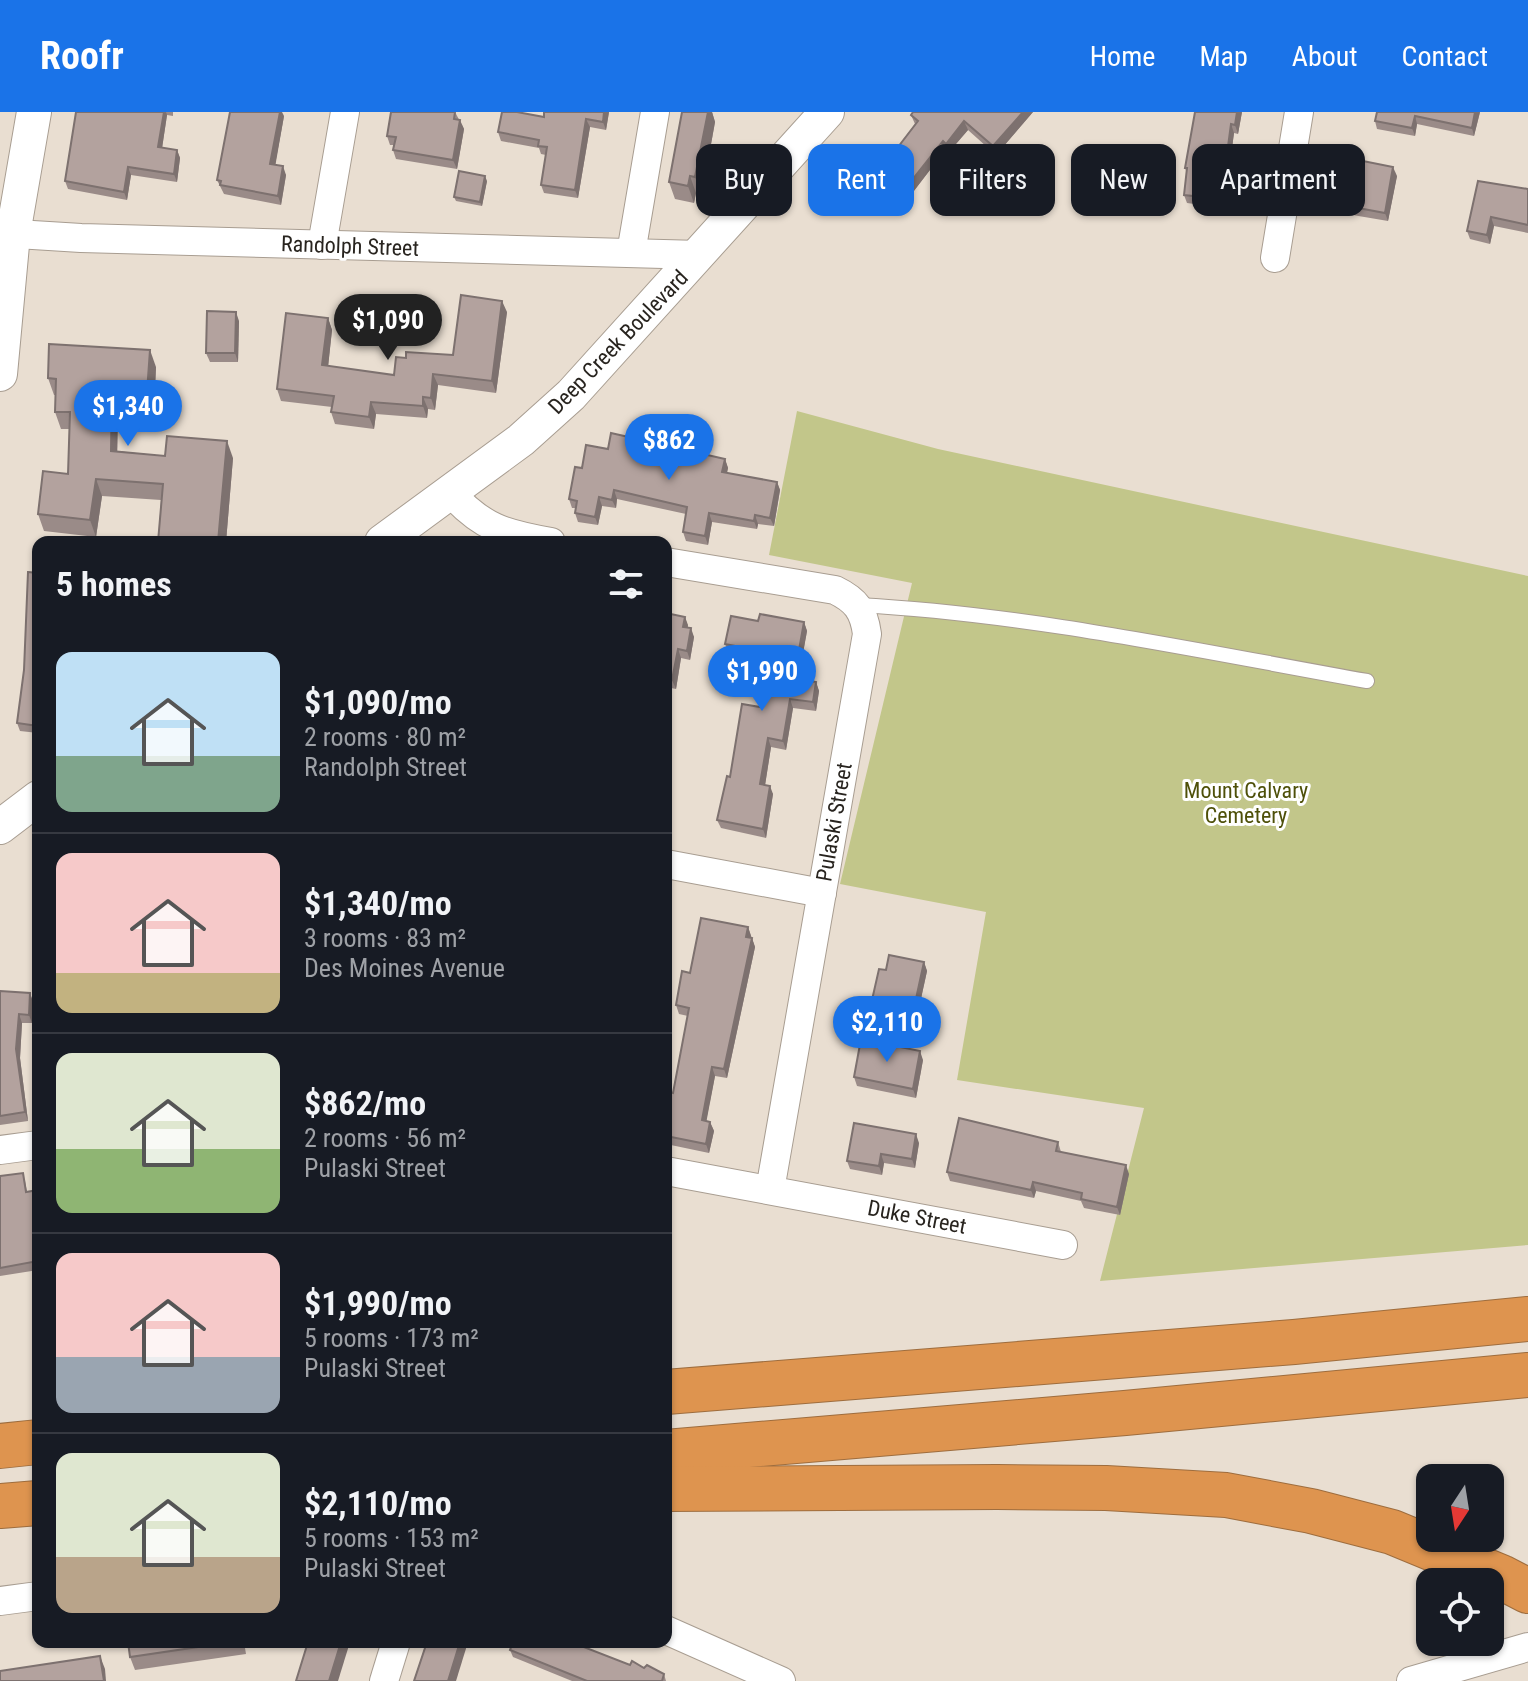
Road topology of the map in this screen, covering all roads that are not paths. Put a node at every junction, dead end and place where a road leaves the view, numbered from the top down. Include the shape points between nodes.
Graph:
1 (34, 112) edge
2 (345, 112) edge
3 (655, 112) edge
4 (827, 112) edge
5 (1299, 112) edge
6 (7, 234) edge
7 (322, 245) junction
8 (631, 253) junction
9 (700, 255) junction
10 (1275, 258) dead end
11 (0, 374) edge
12 (450, 492) junction
13 (390, 536) edge
14 (516, 536) edge
15 (672, 563) edge
16 (857, 605) junction
17 (1367, 681) dead end
18 (32, 803) edge
19 (0, 827) edge
20 (672, 865) edge
21 (822, 893) junction
22 (32, 1146) edge
23 (0, 1150) edge
24 (672, 1172) edge
25 (770, 1190) junction
26 (1063, 1245) dead end
27 (1528, 1319) edge
28 (1528, 1375) edge
29 (672, 1392) edge
30 (32, 1443) edge
31 (0, 1446) edge
32 (672, 1451) edge
33 (672, 1489) edge
34 (32, 1503) edge
35 (0, 1506) edge
36 (1528, 1591) edge
37 (32, 1597) edge
38 (0, 1601) edge
39 (672, 1633) edge
40 (1528, 1647) edge
41 (394, 1648) edge
42 (384, 1681) edge
43 (781, 1681) edge
44 (1411, 1681) edge

1 - 6 street
2 - 7 street
3 - 8 street
4 - 9 street, Deep Creek Boulevard
5 - 10 street
6 - 7 street, Randolph Street
6 - 11 street
7 - 8 street, Randolph Street
8 - 9 street, Randolph Street
9 - 12 street, Deep Creek Boulevard via 571,395
12 - 13 street, Deep Creek Boulevard
12 - 14 street via 490,527
15 - 16 street via 835,590
16 - 17 lane via 1019,620
16 - 21 street, Pulaski Street via 867,634
18 - 19 street
20 - 21 street
21 - 25 street, Pulaski Street
22 - 23 street
24 - 25 street, Duke Street
25 - 26 street, Duke Street
27 - 29 highway
28 - 32 highway
30 - 31 highway
33 - 36 highway via 1106,1488 1211,1494 1392,1532
34 - 35 highway
37 - 38 street
39 - 43 street
40 - 44 street
41 - 42 street

